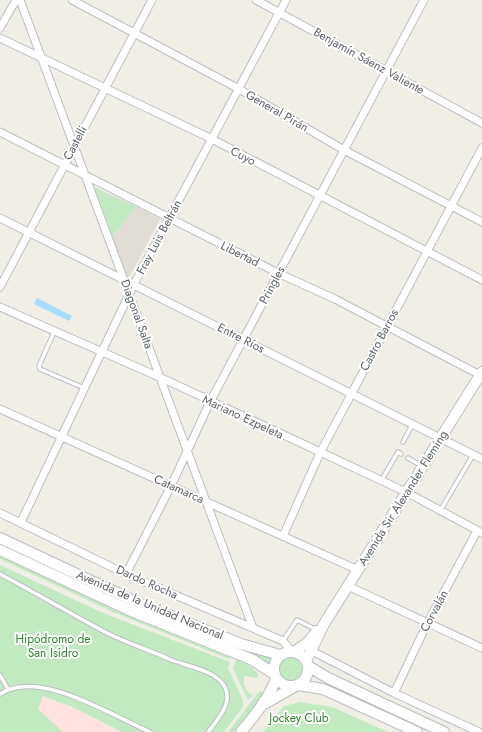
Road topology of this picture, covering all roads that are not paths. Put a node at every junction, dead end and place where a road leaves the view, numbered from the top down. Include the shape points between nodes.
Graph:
1 (16, 0) edge
2 (20, 0) edge
3 (72, 0) edge
4 (152, 0) edge
5 (256, 0) edge
6 (286, 0) edge
7 (424, 0) edge
8 (280, 13) junction
9 (0, 28) edge
10 (134, 32) junction
11 (0, 38) edge
12 (42, 57) junction
13 (386, 70) junction
14 (105, 87) junction
15 (239, 89) junction
16 (482, 123) edge
17 (0, 132) edge
18 (212, 139) junction
19 (74, 144) junction
20 (482, 148) edge
21 (344, 150) junction
22 (64, 164) junction
23 (86, 176) junction
24 (319, 196) junction
25 (450, 206) junction
26 (0, 218) edge
27 (170, 218) junction
28 (482, 222) edge
29 (28, 232) junction
30 (426, 251) junction
31 (278, 273) junction
32 (124, 280) junction
33 (482, 280) edge
34 (134, 284) junction
35 (0, 287) edge
36 (130, 294) junction
37 (0, 307) edge
38 (386, 327) junction
39 (54, 332) junction
40 (244, 339) junction
41 (102, 352) junction
42 (481, 374) edge
43 (161, 378) junction
44 (85, 389) junction
45 (350, 394) junction
46 (210, 402) junction
47 (0, 409) edge
48 (412, 424) junction
49 (62, 437) junction
50 (440, 438) junction
51 (403, 442) dead end
52 (188, 451) junction
53 (399, 452) dead end
54 (320, 453) junction
55 (474, 454) junction
56 (408, 458) dead end
57 (482, 459) edge
58 (422, 466) junction
59 (382, 481) junction
60 (171, 486) junction
61 (406, 492) junction
62 (206, 502) junction
63 (440, 511) junction
64 (0, 513) edge
65 (21, 522) junction
66 (479, 532) edge
67 (283, 536) junction
68 (0, 538) edge
69 (0, 550) edge
70 (358, 570) junction
71 (0, 574) edge
72 (126, 574) junction
73 (348, 586) junction
74 (428, 622) junction
75 (321, 627) junction
76 (253, 628) junction
77 (283, 641) junction
78 (482, 648) edge
79 (312, 651) junction
80 (293, 652) junction
81 (280, 655) junction
82 (307, 664) junction
83 (0, 675) edge
84 (275, 676) junction
85 (296, 686) junction
86 (8, 689) junction
87 (394, 693) junction
88 (0, 694) edge
89 (262, 706) junction
90 (150, 732) edge
91 (208, 732) edge
92 (241, 732) edge
93 (417, 732) edge
94 (444, 732) edge
95 (479, 732) edge

1 - 9 street
2 - 12 street, Diagonal Salta
3 - 10 street, General Pirán
4 - 10 street, Castelli
5 - 8 street, Benjamín Sáenz Valiente
6 - 8 street, Fray Luis Beltrán
7 - 13 street, Pringles
8 - 13 street, Benjamín Sáenz Valiente
8 - 15 street, Fray Luis Beltrán
10 - 14 street, Castelli
10 - 15 street, General Pirán
11 - 12 street, Cuyo
12 - 14 street, Cuyo
12 - 19 street, Diagonal Salta
13 - 16 street, Benjamín Sáenz Valiente
13 - 21 street, Pringles
14 - 18 street, Cuyo
14 - 19 street, Castelli
15 - 18 street, Fray Luis Beltrán
15 - 21 street, General Pirán
17 - 22 street, Libertad
18 - 24 street, Cuyo
18 - 27 street, Fray Luis Beltrán
19 - 22 street, Castelli
19 - 23 street, Diagonal Salta
20 - 25 street, Castro Barros
21 - 24 street, Pringles
21 - 25 street, General Pirán
22 - 23 street, Libertad
22 - 29 street, Castelli
23 - 27 street, Libertad
23 - 32 street, Diagonal Salta
24 - 30 street, Cuyo
24 - 31 street, Pringles
25 - 28 street, General Pirán
25 - 30 street, Castro Barros
26 - 29 street, Entre Ríos
27 - 31 street, Libertad
27 - 34 street, Fray Luis Beltrán
29 - 32 street, Entre Ríos
29 - 35 street, Castelli
30 - 33 street, Cuyo
30 - 38 street, Castro Barros
31 - 38 street, Libertad
31 - 40 street, Pringles
32 - 34 street, Entre Ríos
32 - 36 street, Diagonal Salta
34 - 36 street, Fray Luis Beltrán
34 - 40 street, Entre Ríos
36 - 41 street, Fray Luis Beltrán
36 - 43 street, Diagonal Salta
37 - 39 street, Mariano Ezpeleta
38 - 42 street, Libertad
38 - 45 street, Castro Barros
39 - 41 street, Mariano Ezpeleta
39 - 44 lane via 40,369
40 - 45 street, Entre Ríos
40 - 46 street, Pringles
41 - 43 street, Mariano Ezpeleta
41 - 44 street, Fray Luis Beltrán
42 - 50 main road, Avenida Sir Alexander Fleming
43 - 46 street, Mariano Ezpeleta
43 - 52 street, Diagonal Salta
44 - 49 street, Fray Luis Beltrán
45 - 48 street, Entre Ríos
45 - 54 street, Castro Barros
46 - 52 street, Pringles
46 - 54 street, Mariano Ezpeleta
47 - 49 street, Catamarca
48 - 50 street, Entre Ríos
48 - 51 lane
49 - 60 street, Catamarca
49 - 65 street, Fray Luis Beltrán
50 - 55 street, Entre Ríos
50 - 58 main road, Avenida Sir Alexander Fleming
52 - 60 street, Pringles
52 - 62 street, Diagonal Salta
53 - 59 lane
54 - 59 street, Mariano Ezpeleta
54 - 67 street, Castro Barros
55 - 57 street, Entre Ríos
55 - 63 lane
56 - 58 lane
58 - 61 main road, Avenida Sir Alexander Fleming
59 - 61 street, Mariano Ezpeleta
60 - 62 street, Catamarca
60 - 72 street, Pringles
61 - 63 street, Mariano Ezpeleta
61 - 70 main road, Avenida Sir Alexander Fleming
62 - 67 street, Catamarca
62 - 76 street, Diagonal Salta
63 - 66 street, Mariano Ezpeleta
64 - 65 street, Dardo Rocha
65 - 72 street, Dardo Rocha
66 - 74 street, Corvalán
67 - 70 street, Catamarca
68 - 81 main road, Avenida de la Unidad Nacional via 138,603 241,644
69 - 84 main road, Avenida de la Unidad Nacional via 128,610 253,660
70 - 73 main road, Avenida Sir Alexander Fleming
71 - 91 lane via 108,633 216,677 224,685 228,695 227,703
72 - 76 street, Dardo Rocha
73 - 74 street
73 - 75 main road, Avenida Sir Alexander Fleming
74 - 78 street
74 - 87 street, Corvalán
75 - 77 lane via 297,620
75 - 79 main road, Avenida Sir Alexander Fleming
75 - 80 main road, Avenida Sir Alexander Fleming via 308,642
76 - 77 street, Dardo Rocha
77 - 80 street, Dardo Rocha
79 - 82 main road, Avenida Sir Alexander Fleming
79 - 87 street
80 - 81 main road
80 - 82 main road via 298,652
81 - 84 main road via 274,665
82 - 85 main road via 307,677
82 - 94 main road via 328,678
83 - 86 lane
84 - 85 main road via 284,685
84 - 89 main road via 271,692
85 - 89 main road
85 - 93 main road via 323,689
86 - 88 lane
86 - 90 lane via 50,688 78,698
87 - 95 street
89 - 92 main road

